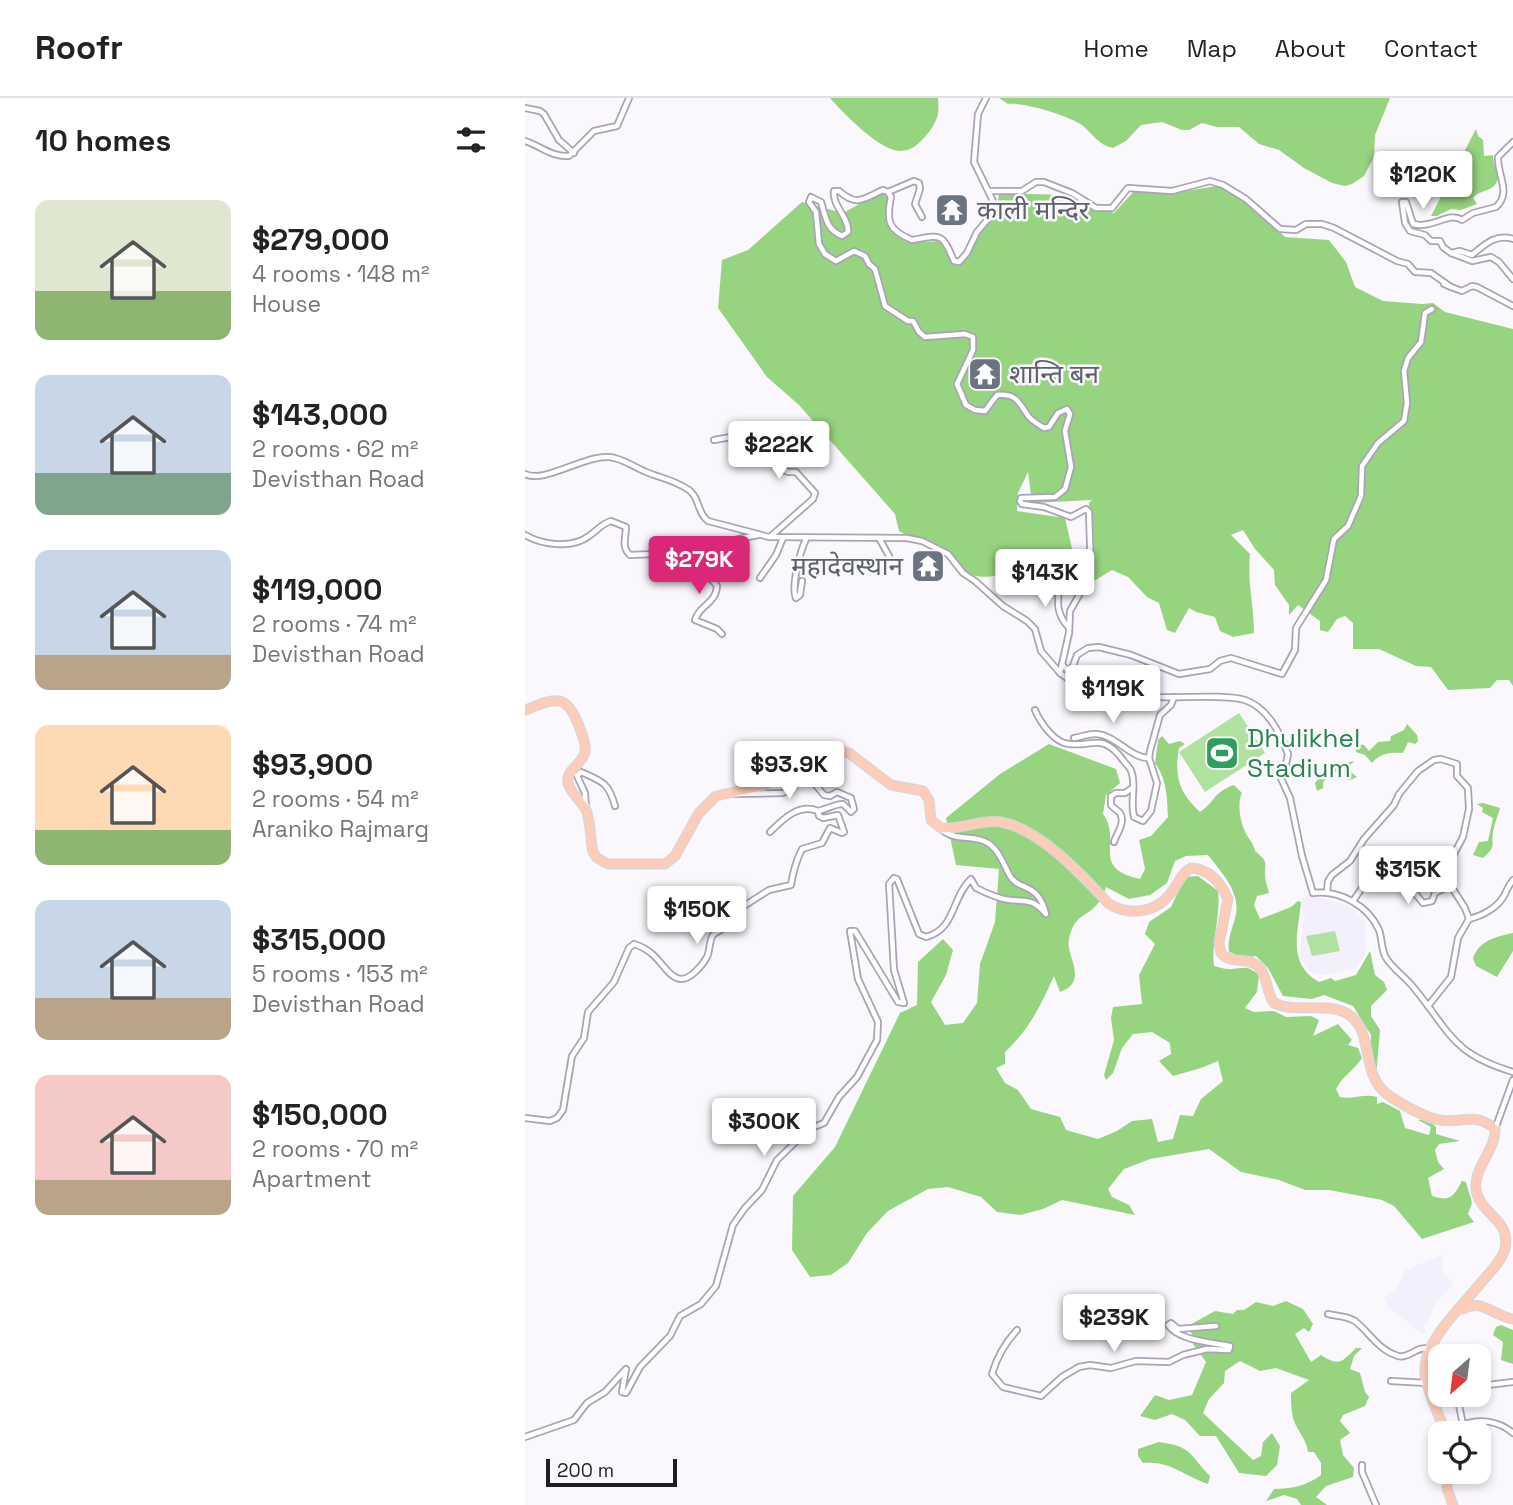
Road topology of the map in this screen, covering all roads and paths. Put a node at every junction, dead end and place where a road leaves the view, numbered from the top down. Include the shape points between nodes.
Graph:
1 (629, 98) edge
2 (986, 98) edge
3 (525, 108) edge
4 (525, 141) edge
5 (1513, 142) edge
6 (575, 153) junction
7 (990, 191) junction
8 (888, 192) junction
9 (922, 218) dead end
10 (1513, 239) edge
11 (1451, 253) junction
12 (1513, 279) edge
13 (1444, 284) dead end
14 (1451, 287) junction
15 (1513, 306) edge
16 (1432, 309) dead end
17 (714, 440) dead end
18 (525, 474) edge
19 (525, 535) edge
20 (759, 535) junction
21 (769, 537) junction
22 (783, 538) junction
23 (879, 538) junction
24 (806, 539) junction
25 (695, 553) junction
26 (889, 556) dead end
27 (760, 578) dead end
28 (1060, 578) dead end
29 (802, 580) dead end
30 (1069, 628) junction
31 (722, 634) dead end
32 (1062, 665) junction
33 (1070, 671) junction
34 (1061, 673) junction
35 (1088, 688) junction
36 (1174, 697) junction
37 (525, 710) edge
38 (1035, 710) dead end
39 (1074, 738) dead end
40 (1149, 758) junction
41 (1132, 788) junction
42 (727, 792) junction
43 (615, 806) dead end
44 (585, 810) junction
45 (818, 811) junction
46 (941, 828) junction
47 (770, 832) dead end
48 (1114, 842) dead end
49 (1364, 871) dead end
50 (1513, 880) edge
51 (1364, 885) junction
52 (1449, 886) junction
53 (1327, 892) junction
54 (1353, 901) junction
55 (1469, 919) junction
56 (1428, 1006) junction
57 (1513, 1072) edge
58 (1513, 1080) edge
59 (525, 1118) edge
60 (1495, 1129) junction
61 (1508, 1252) edge
62 (1481, 1283) junction
63 (1485, 1307) junction
64 (1328, 1314) dead end
65 (1452, 1317) junction
66 (1513, 1319) edge
67 (1216, 1326) dead end
68 (1017, 1330) dead end
69 (1433, 1344) edge
70 (1428, 1349) edge
71 (1428, 1356) edge
72 (1391, 1381) dead end
73 (1513, 1382) edge
74 (1428, 1383) joint
75 (1491, 1385) edge
76 (1491, 1421) edge
77 (1513, 1433) edge
78 (525, 1437) edge
79 (1362, 1465) dead end
80 (1447, 1484) edge
81 (1376, 1505) edge
82 (1453, 1505) edge

1 - 6 street via 620,123 594,131
2 - 7 street via 978,114 974,162
3 - 6 street via 544,114 559,141
4 - 6 street via 551,154
5 - 11 street via 1498,158 1504,187 1496,207 1462,220 1450,216 1424,226 1413,224 1408,206 1402,202 1410,231 1440,242
7 - 8 street via 993,201 988,219 959,262 954,261 944,239 930,235 912,240 894,229 888,218
7 - 14 street via 1022,191 1044,182 1096,208 1112,208 1128,188 1172,191 1210,181 1235,191 1280,229 1296,230 1306,224 1334,228
8 - 9 street via 919,183 915,204
8 - 30 street via 856,201 834,191 833,199 849,225 842,236 832,232 821,202 811,197 819,244 836,261 855,251 865,256 878,276 885,306 913,321 925,337 974,337 957,384 966,405 985,411 997,395 1004,394 1021,402 1029,417 1044,428 1067,409 1065,431 1071,467 1066,489 1055,496 1020,501 1072,517 1086,509 1089,512 1091,574 1070,611
10 - 11 street via 1501,237 1484,243 1472,255
11 - 12 street via 1472,261 1491,257
13 - 14 street
14 - 15 street via 1462,291 1476,287
16 - 33 street via 1425,313 1421,342 1404,371 1404,421 1378,443 1362,466 1361,496 1348,526 1334,539 1326,580 1296,628 1296,650 1282,674 1231,658 1210,669 1179,674 1094,646 1077,655
17 - 21 street via 742,435 755,439 771,463 796,472 811,486 813,499
18 - 20 street via 550,474 600,457 622,460 690,491 708,521
19 - 25 street via 569,544 611,521 626,527 624,541 630,555
20 - 21 street
20 - 25 street
21 - 22 street
22 - 24 street
22 - 27 street
23 - 24 street
23 - 26 street
23 - 34 street via 922,541 948,554 963,573 1035,629 1041,651
24 - 29 street via 797,567 796,598
25 - 31 street via 688,563 714,581 717,591 695,620
28 - 30 street via 1058,613
30 - 32 street
32 - 33 street
32 - 34 street
33 - 35 street
34 - 35 street via 1076,686
35 - 36 street
36 - 40 street via 1160,715
36 - 53 street via 1245,700 1273,722 1289,754 1279,775 1290,798 1313,892
37 - 44 highway via 553,699 570,706 586,746 568,775 568,785
38 - 41 street via 1040,722 1060,741 1094,741 1120,755 1132,771
39 - 40 street via 1094,733 1106,736
40 - 41 street via 1157,783 1151,811 1143,821 1134,817
41 - 48 street via 1111,796 1111,805 1121,819
42 - 44 highway via 703,807 675,856 659,865 608,863 597,858
42 - 45 street via 738,796 783,793 810,778 824,795 844,793 854,803 851,812 843,804
42 - 46 highway via 762,786 813,754 834,750 849,753 891,785 923,791 929,800 930,820
43 - 44 street via 607,785 581,772 576,776 585,793
45 - 47 street via 802,809 786,816
45 - 59 street via 823,818 838,815 845,832 830,828 822,843 802,849 792,869 791,885 769,890 733,913 731,908 712,938 708,956 687,978 675,978 643,946 628,948 614,982 588,1012 584,1038 572,1056 563,1110 550,1121
46 - 60 highway via 999,822 1023,830 1068,862 1109,904 1126,910 1150,909 1171,893 1187,870 1205,871 1229,899 1221,953 1257,964 1274,1003 1348,1015 1360,1028 1374,1081 1389,1096 1440,1120 1480,1119
46 - 78 street via 957,838 988,843 1010,878 1043,900 1046,914 1026,898 1010,900 976,888 971,879 958,893 946,925 926,937 919,934 894,878 890,884 894,970 904,1003 898,1002 855,931 850,931 858,979 878,1022 877,1040 857,1077 824,1124 809,1129 777,1160 762,1190 733,1225 716,1286 701,1304 680,1316 626,1393 621,1388 626,1369 574,1420
49 - 51 street
50 - 55 street via 1492,908
51 - 52 street via 1393,878 1410,887 1423,903
51 - 54 street
52 - 53 street via 1447,869 1468,823 1469,796 1457,776 1457,764 1441,759 1418,771 1350,861 1332,875
52 - 55 street
53 - 54 street
54 - 56 street via 1379,929 1390,963
55 - 56 street via 1458,937 1451,977
56 - 57 street via 1464,1050
58 - 60 street
60 - 61 highway via 1476,1191 1504,1228
61 - 62 highway
62 - 63 highway via 1479,1297
62 - 65 highway
63 - 65 highway via 1470,1304
63 - 66 highway
64 - 70 street via 1351,1319 1375,1343 1398,1356
65 - 69 highway
67 - 68 street via 1178,1329 1171,1322 1168,1325 1183,1336 1230,1346 1229,1350 1207,1349 1169,1362 1079,1367 1041,1396 1003,1387 992,1374
71 - 74 highway
72 - 74 street
73 - 75 street
76 - 77 street
79 - 81 street
80 - 82 highway

